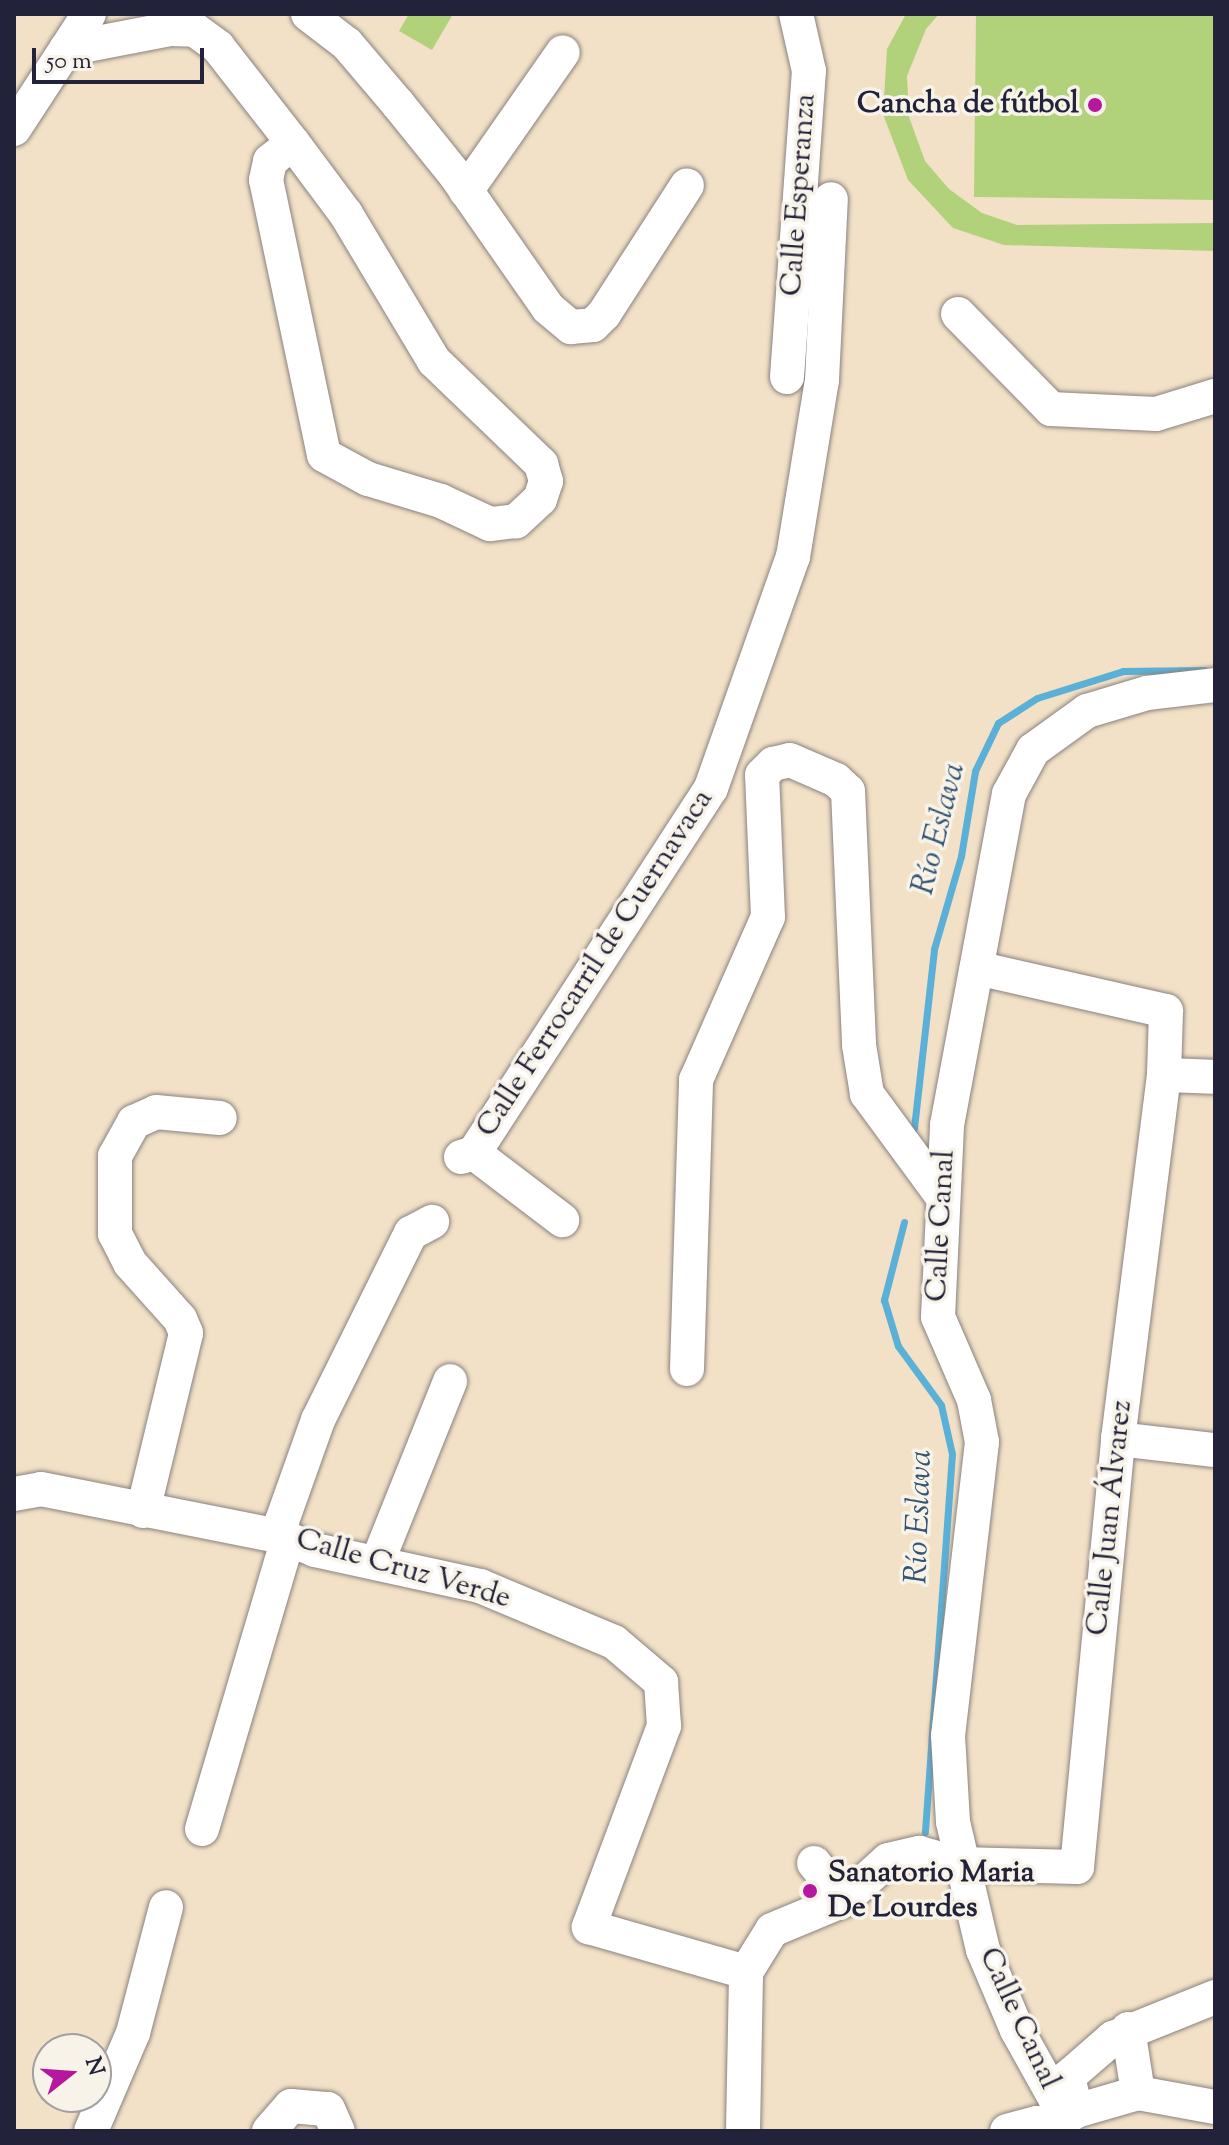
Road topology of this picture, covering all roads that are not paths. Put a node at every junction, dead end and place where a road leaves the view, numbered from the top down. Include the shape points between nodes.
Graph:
1 (89, 14) edge
2 (308, 14) edge
3 (796, 14) edge
4 (66, 49) junction
5 (563, 52) dead end
6 (14, 129) edge
7 (293, 143) junction
8 (687, 185) dead end
9 (466, 191) junction
10 (831, 199) dead end
11 (958, 314) dead end
12 (787, 377) dead end
13 (1215, 396) edge
14 (1215, 685) edge
15 (977, 968) junction
16 (1164, 1075) junction
17 (1215, 1077) edge
18 (220, 1118) dead end
19 (942, 1196) junction
20 (562, 1220) dead end
21 (432, 1222) dead end
22 (687, 1369) dead end
23 (450, 1381) dead end
24 (1118, 1439) junction
25 (1215, 1450) edge
26 (14, 1494) edge
27 (143, 1511) junction
28 (283, 1537) junction
29 (377, 1563) junction
30 (202, 1829) dead end
31 (814, 1863) dead end
32 (959, 1864) junction
33 (844, 1900) junction
34 (166, 1907) dead end
35 (746, 1972) junction
36 (1215, 1997) edge
37 (1128, 2029) junction
38 (1138, 2093) junction
39 (1215, 2107) edge
40 (1060, 2122) edge
41 (91, 2131) edge
42 (269, 2131) edge
43 (338, 2131) edge
44 (743, 2131) edge
45 (1007, 2131) edge

1 - 4 street
2 - 9 street via 347,44
3 - 12 street, Calle Esperanza via 809,71
4 - 6 street
4 - 7 street via 170,29 195,30 218,47
5 - 9 street
7 - 7 street via 346,214 434,361 541,464 546,481 540,499 516,521 490,524 441,501 368,479 324,455 266,180 270,161
8 - 9 street via 604,314 593,325 571,327 548,308
10 - 20 street, Calle Ferrocarril de Cuernavaca via 822,380 793,557 711,788 467,1155
11 - 13 street via 1051,409 1156,414
14 - 15 street, Calle Canal via 1147,693 1087,711 1033,750 1009,794
15 - 16 street, Calle Juan Álvarez via 1166,1011
15 - 19 street, Calle Canal via 947,1125
16 - 17 street
16 - 24 street, Calle Juan Álvarez
18 - 27 street via 156,1112 134,1122 115,1156 115,1234 130,1263 180,1319 186,1333
19 - 22 street via 867,1094 859,1045 848,791 836,780 790,760 773,764 762,775 768,917 696,1080
19 - 32 street, Calle Canal via 938,1317 974,1400 982,1442 948,1736
21 - 28 street via 411,1233 318,1420 282,1521
23 - 29 street
24 - 25 street
24 - 32 street, Calle Juan Álvarez via 1077,1867
26 - 27 street, Calle Cruz Verde via 41,1489
27 - 28 street, Calle Cruz Verde
28 - 29 street, Calle Cruz Verde
28 - 30 street via 284,1552
29 - 35 street, Calle Cruz Verde via 480,1586 533,1608 614,1642 661,1682 664,1726 589,1927
31 - 33 street
32 - 33 street, Calle Juan Álvarez via 919,1853 888,1860
32 - 40 street, Calle Canal via 983,1950
33 - 35 street via 772,1930
34 - 41 street via 133,2033
35 - 44 street
36 - 37 street
37 - 38 street
37 - 40 street via 1068,2077
38 - 39 street
38 - 40 street
40 - 45 street
42 - 43 street via 291,2106 328,2109

